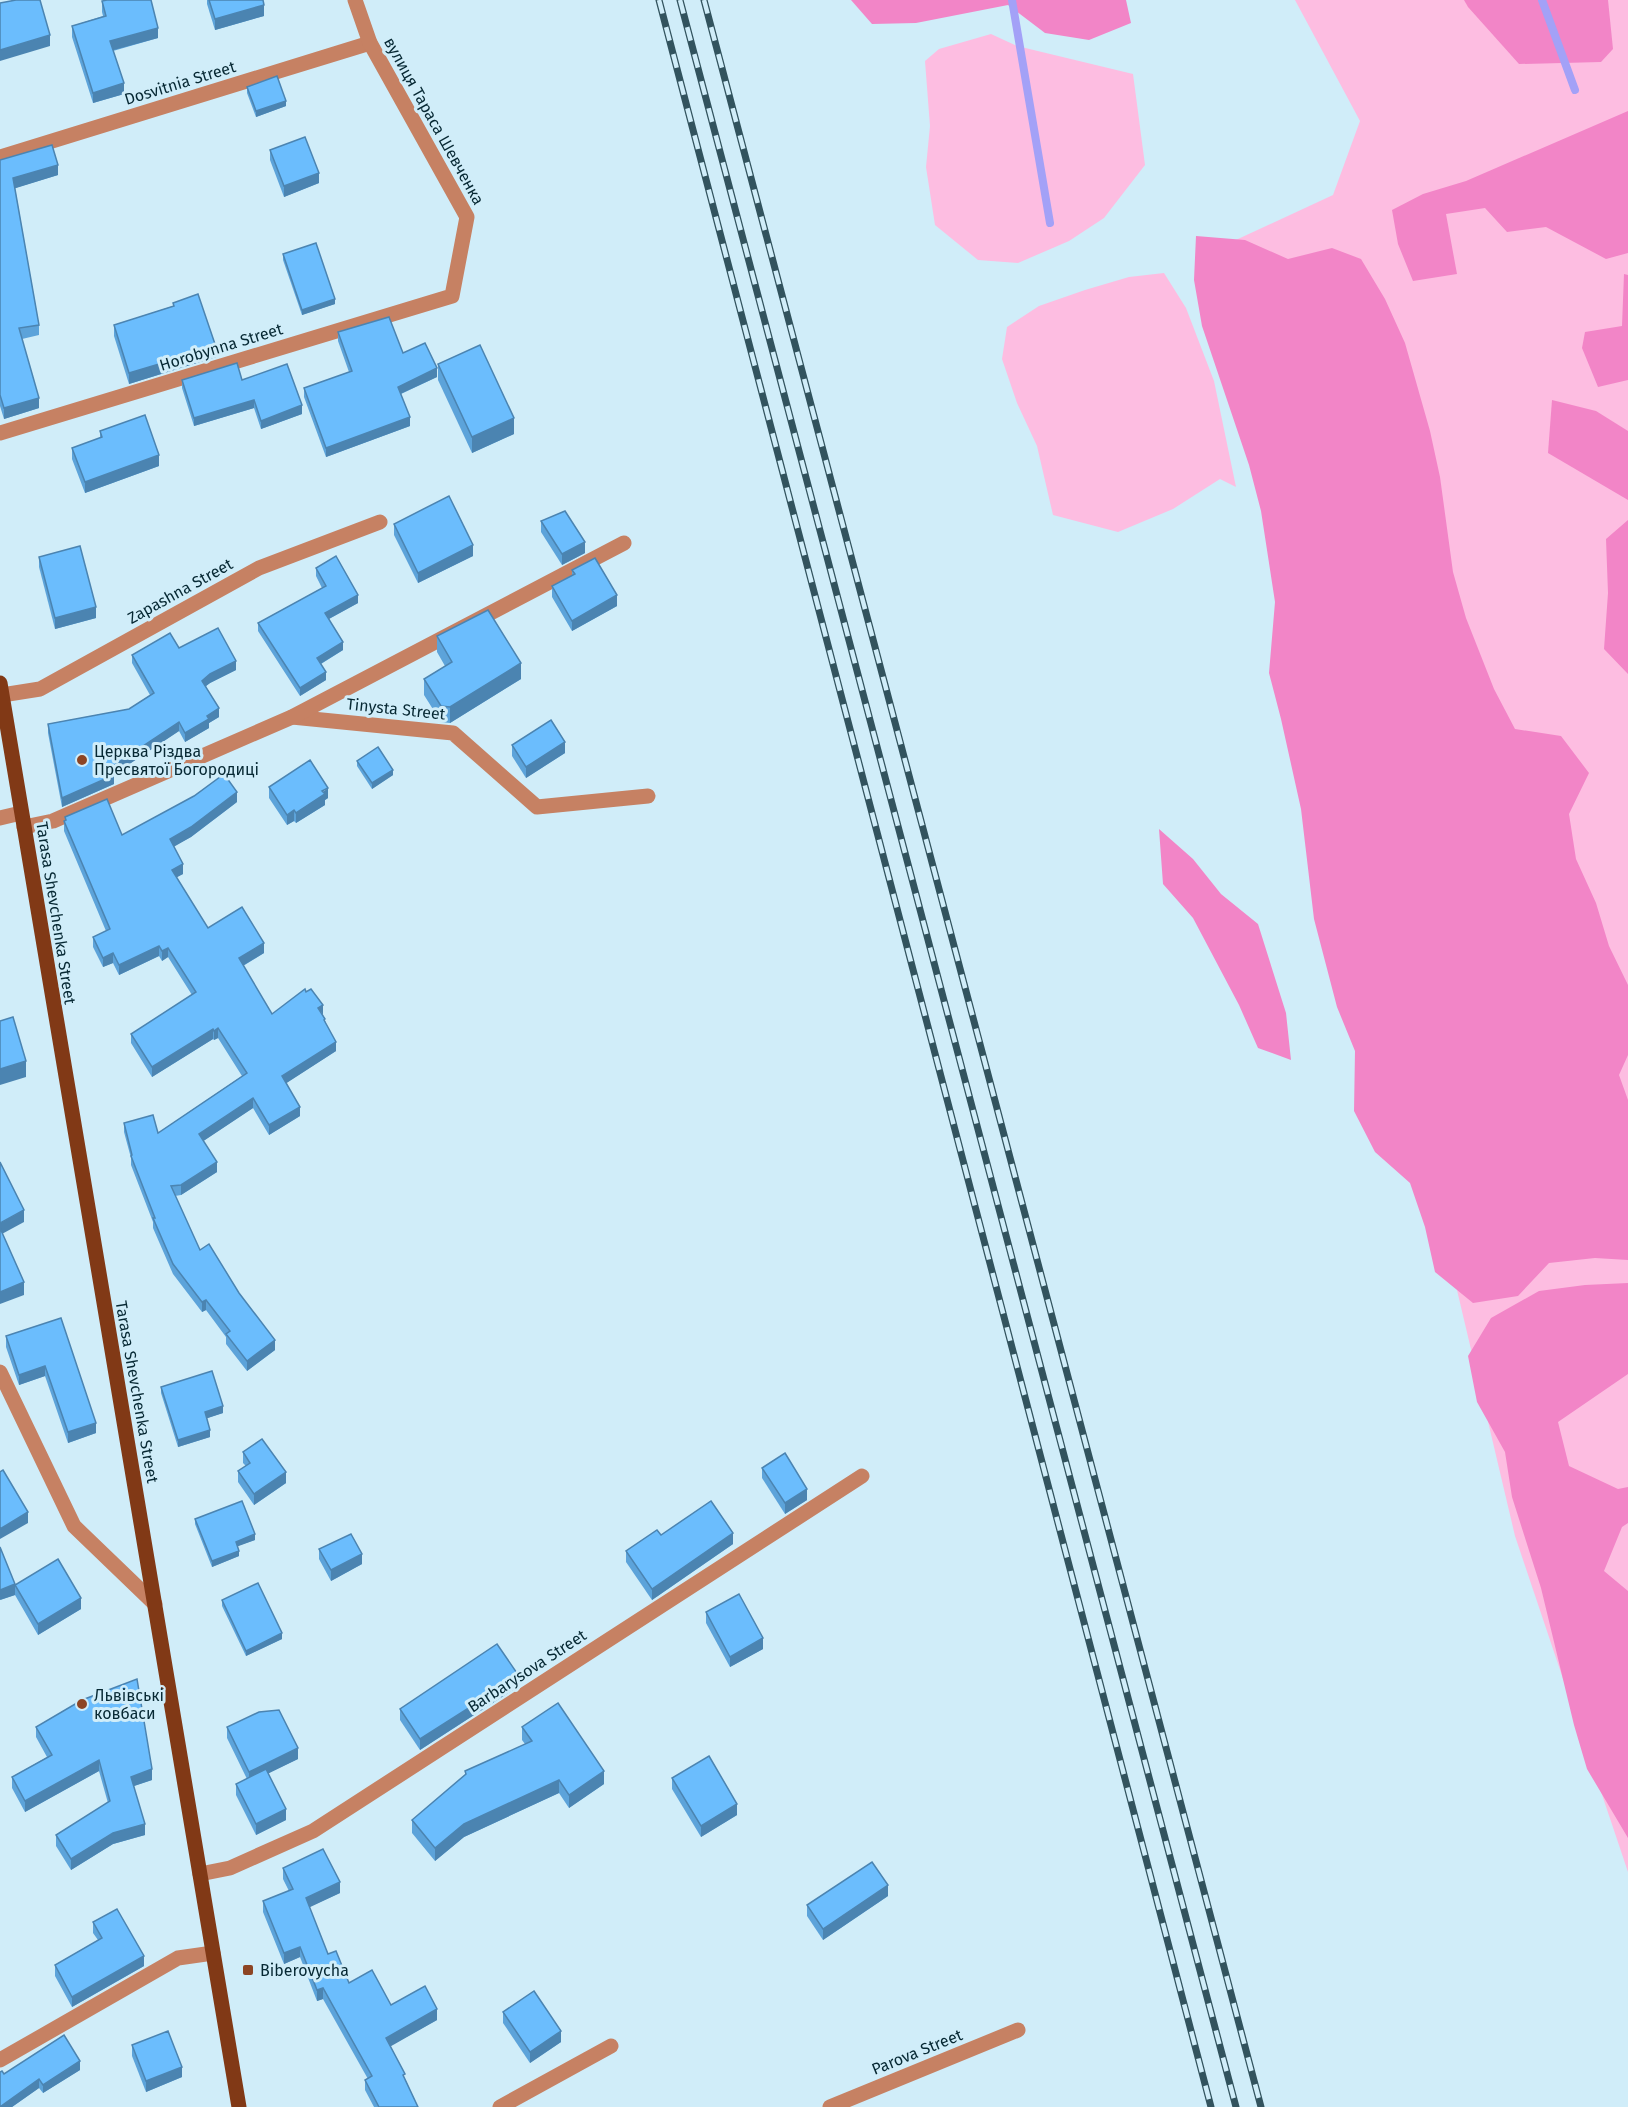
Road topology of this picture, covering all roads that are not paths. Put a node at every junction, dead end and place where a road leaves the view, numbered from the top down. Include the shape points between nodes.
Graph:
1 (355, 0) edge
2 (370, 43) junction
3 (0, 157) edge
4 (452, 296) joint
5 (0, 433) edge
6 (380, 522) dead end
7 (624, 543) dead end
8 (1, 689) edge
9 (292, 717) junction
10 (648, 795) dead end
11 (0, 818) edge
12 (22, 820) junction
13 (0, 1372) edge
14 (862, 1476) dead end
15 (155, 1604) junction
16 (200, 1874) junction
17 (213, 1953) junction
18 (1018, 2030) dead end
19 (610, 2046) dead end
20 (0, 2060) edge
21 (239, 2107) edge
22 (500, 2107) edge
23 (830, 2107) edge

1 - 2 street, вулиця Тараса Шевченка
2 - 3 street, Dosvitnia Street
2 - 4 street, вулиця Тараса Шевченка via 467,217
4 - 5 street, Horobynna Street
6 - 8 street, Zapashna Street via 259,568 40,689
7 - 9 street, Tinysta Street
8 - 12 main road, Tarasa Shevchenka Street
9 - 10 street, Tinysta Street via 453,733 537,807
9 - 12 street, Tinysta Street via 53,821
11 - 12 street, Tinysta Street
12 - 15 main road, Tarasa Shevchenka Street
13 - 15 street via 74,1526
14 - 16 street, Barbarysova Street via 313,1831 230,1868
15 - 16 main road, Tarasa Shevchenka Street
16 - 17 main road, Tarasa Shevchenka Street
17 - 20 street via 178,1958
17 - 21 main road, Tarasa Shevchenka Street
18 - 23 street, Parova Street
19 - 22 street

